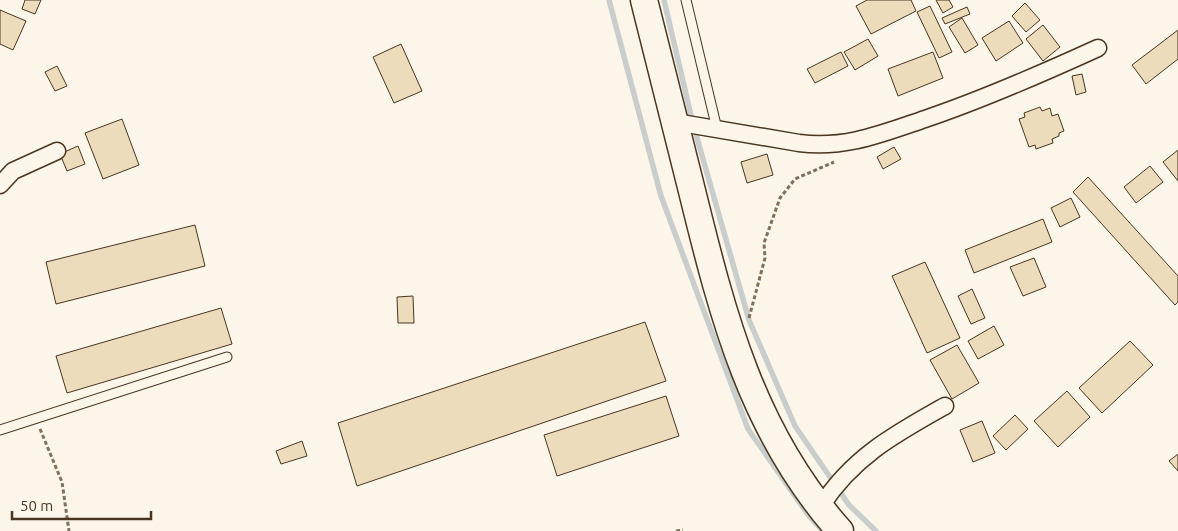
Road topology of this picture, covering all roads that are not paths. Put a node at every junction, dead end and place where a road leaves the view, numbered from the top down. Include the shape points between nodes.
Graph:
1 (644, 0) edge
2 (686, 0) edge
3 (1098, 48) dead end
4 (675, 122) junction
5 (717, 129) junction
6 (56, 150) dead end
7 (0, 185) edge
8 (227, 357) dead end
9 (945, 406) dead end
10 (0, 430) edge
11 (820, 508) junction
12 (840, 531) edge

1 - 4 main road
2 - 5 lane
3 - 5 street via 958,108 848,144 815,145
4 - 5 street
4 - 11 main road via 711,269 735,347 761,412 796,474
6 - 7 street via 13,171
8 - 10 lane
9 - 11 street via 884,441 834,485
11 - 12 main road

